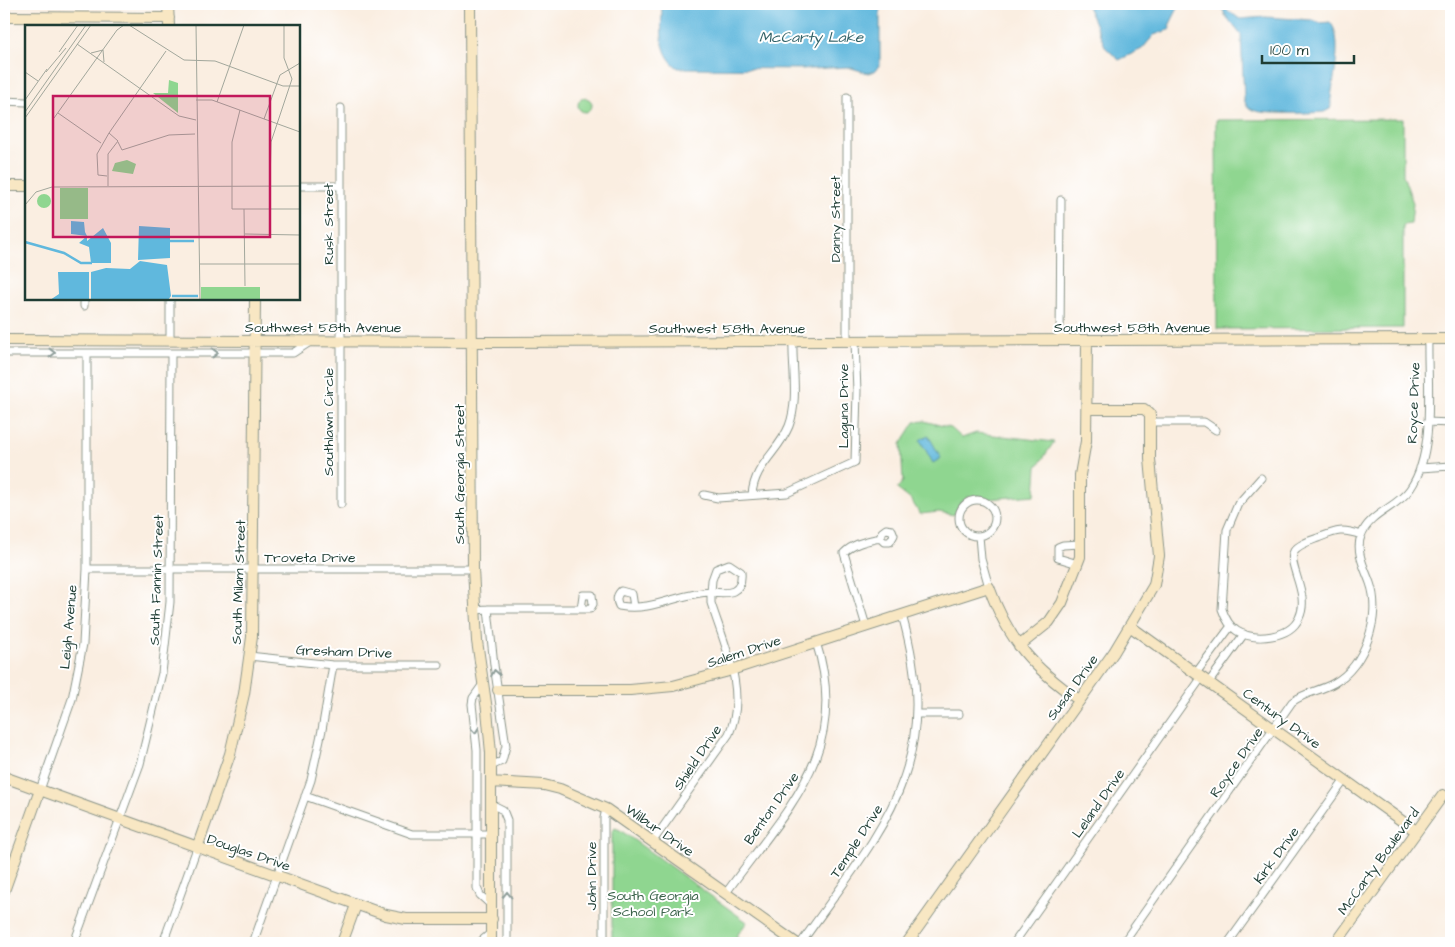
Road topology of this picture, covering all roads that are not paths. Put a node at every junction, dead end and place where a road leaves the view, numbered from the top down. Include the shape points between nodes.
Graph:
1 (168, 4) edge
2 (470, 4) edge
3 (4, 17) edge
4 (169, 22) edge
5 (848, 97) dead end
6 (4, 102) edge
7 (25, 102) edge
8 (341, 108) dead end
9 (4, 186) edge
10 (25, 186) edge
11 (300, 186) edge
12 (340, 186) junction
13 (1061, 200) dead end
14 (170, 300) edge
15 (255, 300) edge
16 (1451, 339) edge
17 (4, 340) edge
18 (170, 340) junction
19 (1428, 340) junction
20 (254, 341) junction
21 (313, 341) junction
22 (341, 341) junction
23 (1060, 341) junction
24 (1086, 341) junction
25 (473, 342) junction
26 (793, 342) junction
27 (851, 342) junction
28 (4, 353) edge
29 (87, 353) junction
30 (171, 353) junction
31 (254, 353) junction
32 (1087, 409) junction
33 (1150, 418) junction
34 (1427, 422) junction
35 (1451, 423) edge
36 (1216, 430) dead end
37 (1451, 466) edge
38 (1420, 468) junction
39 (1261, 478) dead end
40 (704, 495) dead end
41 (752, 495) junction
42 (341, 504) dead end
43 (1361, 535) junction
44 (979, 536) junction
45 (880, 538) dead end
46 (1080, 544) junction
47 (1078, 564) junction
48 (87, 569) junction
49 (171, 569) junction
50 (254, 569) junction
51 (473, 569) junction
52 (989, 587) junction
53 (711, 592) junction
54 (634, 607) dead end
55 (488, 609) junction
56 (581, 609) dead end
57 (474, 610) junction
58 (902, 615) junction
59 (866, 626) junction
60 (1231, 626) junction
61 (1131, 627) junction
62 (1244, 634) junction
63 (816, 642) junction
64 (1019, 646) junction
65 (250, 656) junction
66 (333, 665) junction
67 (439, 665) dead end
68 (731, 670) junction
69 (1202, 677) junction
70 (483, 684) junction
71 (498, 690) junction
72 (1079, 700) junction
73 (916, 714) junction
74 (959, 714) dead end
75 (1274, 729) junction
76 (491, 766) junction
77 (4, 777) edge
78 (1344, 781) junction
79 (491, 782) junction
80 (40, 790) junction
81 (305, 796) junction
82 (1443, 796) dead end
83 (491, 804) junction
84 (606, 809) junction
85 (119, 818) junction
86 (1416, 831) junction
87 (477, 834) junction
88 (491, 834) junction
89 (653, 841) junction
90 (196, 848) junction
91 (277, 876) junction
92 (4, 891) edge
93 (726, 893) junction
94 (356, 905) junction
95 (492, 906) junction
96 (492, 919) junction
97 (491, 938) edge
98 (74, 943) edge
99 (162, 943) edge
100 (252, 943) edge
101 (342, 943) edge
102 (479, 943) edge
103 (507, 943) edge
104 (604, 943) edge
105 (796, 943) edge
106 (801, 943) edge
107 (907, 943) edge
108 (1014, 943) edge
109 (1123, 943) edge
110 (1228, 943) edge
111 (1336, 943) edge

1 - 4 main road
2 - 25 main road, South Georgia Street
3 - 4 main road
5 - 27 street, Danny Street
6 - 7 street
8 - 12 street, Rusk Street
9 - 10 main road
11 - 12 street
12 - 22 street, Rusk Street
13 - 23 street
14 - 18 street
15 - 20 main road, South Milam Street
16 - 19 main road, Southwest 58th Avenue
17 - 18 main road, Southwest 58th Avenue
18 - 20 main road, Southwest 58th Avenue
19 - 24 main road, Southwest 58th Avenue
19 - 34 street, Royce Drive
20 - 21 main road, Southwest 58th Avenue
20 - 31 main road, South Milam Street
21 - 22 main road, Southwest 58th Avenue
21 - 31 street via 294,353
22 - 25 main road, Southwest 58th Avenue
22 - 42 street, Southlawn Circle
23 - 24 main road, Southwest 58th Avenue
23 - 27 main road, Southwest 58th Avenue
24 - 32 main road
25 - 26 main road, Southwest 58th Avenue
25 - 51 main road, South Georgia Street
26 - 27 main road, Southwest 58th Avenue
26 - 41 street via 794,391 790,423 782,440 755,477
27 - 41 street, Laguna Drive via 857,391 855,462 786,493
28 -> 29 street
29 - 30 street
29 - 48 street, Leigh Avenue
30 -> 31 street
30 - 49 street, South Fannin Street
31 - 50 main road, South Milam Street
32 - 33 main road via 1144,409
32 - 46 main road via 1080,475
33 - 36 street via 1204,422
33 - 61 main road, Susan Drive via 1150,459 1159,556 1154,585
34 - 35 street
34 - 38 street, Royce Drive
37 - 38 street
38 - 43 street, Royce Drive via 1410,490 1373,518
39 - 60 street via 1238,504 1227,530 1222,609
40 - 41 street, Laguna Drive via 718,498
43 - 62 street via 1346,529 1338,530 1300,545 1292,558 1303,597 1299,619 1292,627 1271,636
43 - 75 street, Royce Drive via 1359,549 1375,598 1370,636 1342,678 1302,694 1292,702
44 - 44 street via 971,535 961,525 960,513 966,504 980,500 987,503 995,516 991,529
44 - 52 street
45 - 59 street via 850,547 844,553
46 - 47 main road
46 - 47 street via 1058,547 1057,554 1061,560
47 - 64 main road via 1062,603 1049,622
48 - 49 street, Troveta Drive
48 - 80 street, Leigh Avenue via 78,672 64,726
49 - 50 street, Troveta Drive
49 - 85 street, South Fannin Street via 162,673 140,764
50 - 51 street, Troveta Drive
50 - 65 main road, South Milam Street
51 - 57 main road, South Georgia Street
52 - 58 main road, Salem Drive
52 - 64 main road via 996,608
53 - 53 street via 730,593 738,588 741,572 729,564 721,565 714,574
53 - 54 street via 698,592 649,608
53 - 68 street, Shield Drive via 711,603
55 - 56 street
55 - 57 street
71 -> 55 street
57 - 70 main road, South Georgia Street
58 - 59 main road, Salem Drive
58 - 73 street, Temple Drive via 914,666
59 - 63 main road, Salem Drive
60 - 62 street
60 - 69 street
61 - 69 main road, Century Drive
61 - 72 main road, Susan Drive
62 - 69 street, Leland Drive
63 - 68 main road, Salem Drive
63 - 93 street, Benton Drive via 827,691 827,712 820,749 804,785
64 - 72 main road via 1044,676
65 - 66 street, Gresham Drive
65 - 90 main road, South Milam Street via 230,754
66 - 67 street, Gresham Drive
66 - 81 street via 320,740
68 - 71 main road, Salem Drive via 653,689
68 - 89 street, Shield Drive via 737,704 729,734
69 - 75 main road, Century Drive
69 - 108 street, Leland Drive
70 - 76 main road, South Georgia Street
70 -> 87 street via 472,704 477,750
71 - 76 street via 506,746 502,761
72 - 107 main road, Susan Drive
73 - 74 street
73 - 106 street, Temple Drive via 906,775 890,814
75 - 78 main road, Century Drive
75 - 109 street, Royce Drive
76 - 79 main road, South Georgia Street
77 - 80 main road, Douglas Drive
78 - 86 main road, Century Drive
78 - 110 street, Kirk Drive
79 - 83 main road, South Georgia Street
79 - 84 main road, Wilbur Drive via 536,784 560,789
80 - 85 main road, Douglas Drive
80 - 92 main road, Leigh Avenue
81 - 87 street via 412,834
81 - 91 street
82 - 86 main road, McCarty Boulevard
83 - 88 main road, South Georgia Street
103 -> 83 street via 507,820 503,810
84 - 89 main road, Wilbur Drive
84 - 104 street, John Drive
85 - 90 main road, Douglas Drive
85 - 98 street, South Fannin Street
86 - 111 main road, McCarty Boulevard
87 - 88 street
87 - 95 street via 477,888
88 - 95 main road, South Georgia Street
89 - 93 main road, Wilbur Drive
90 - 91 main road, Douglas Drive
90 - 99 street, South Milam Street
91 - 94 main road, Douglas Drive
91 - 100 street
93 - 105 main road, Wilbur Drive
94 - 96 main road, Douglas Drive via 406,919
94 - 101 main road
95 - 96 main road, South Georgia Street
96 - 97 main road, South Georgia Street
97 - 102 street via 482,938

